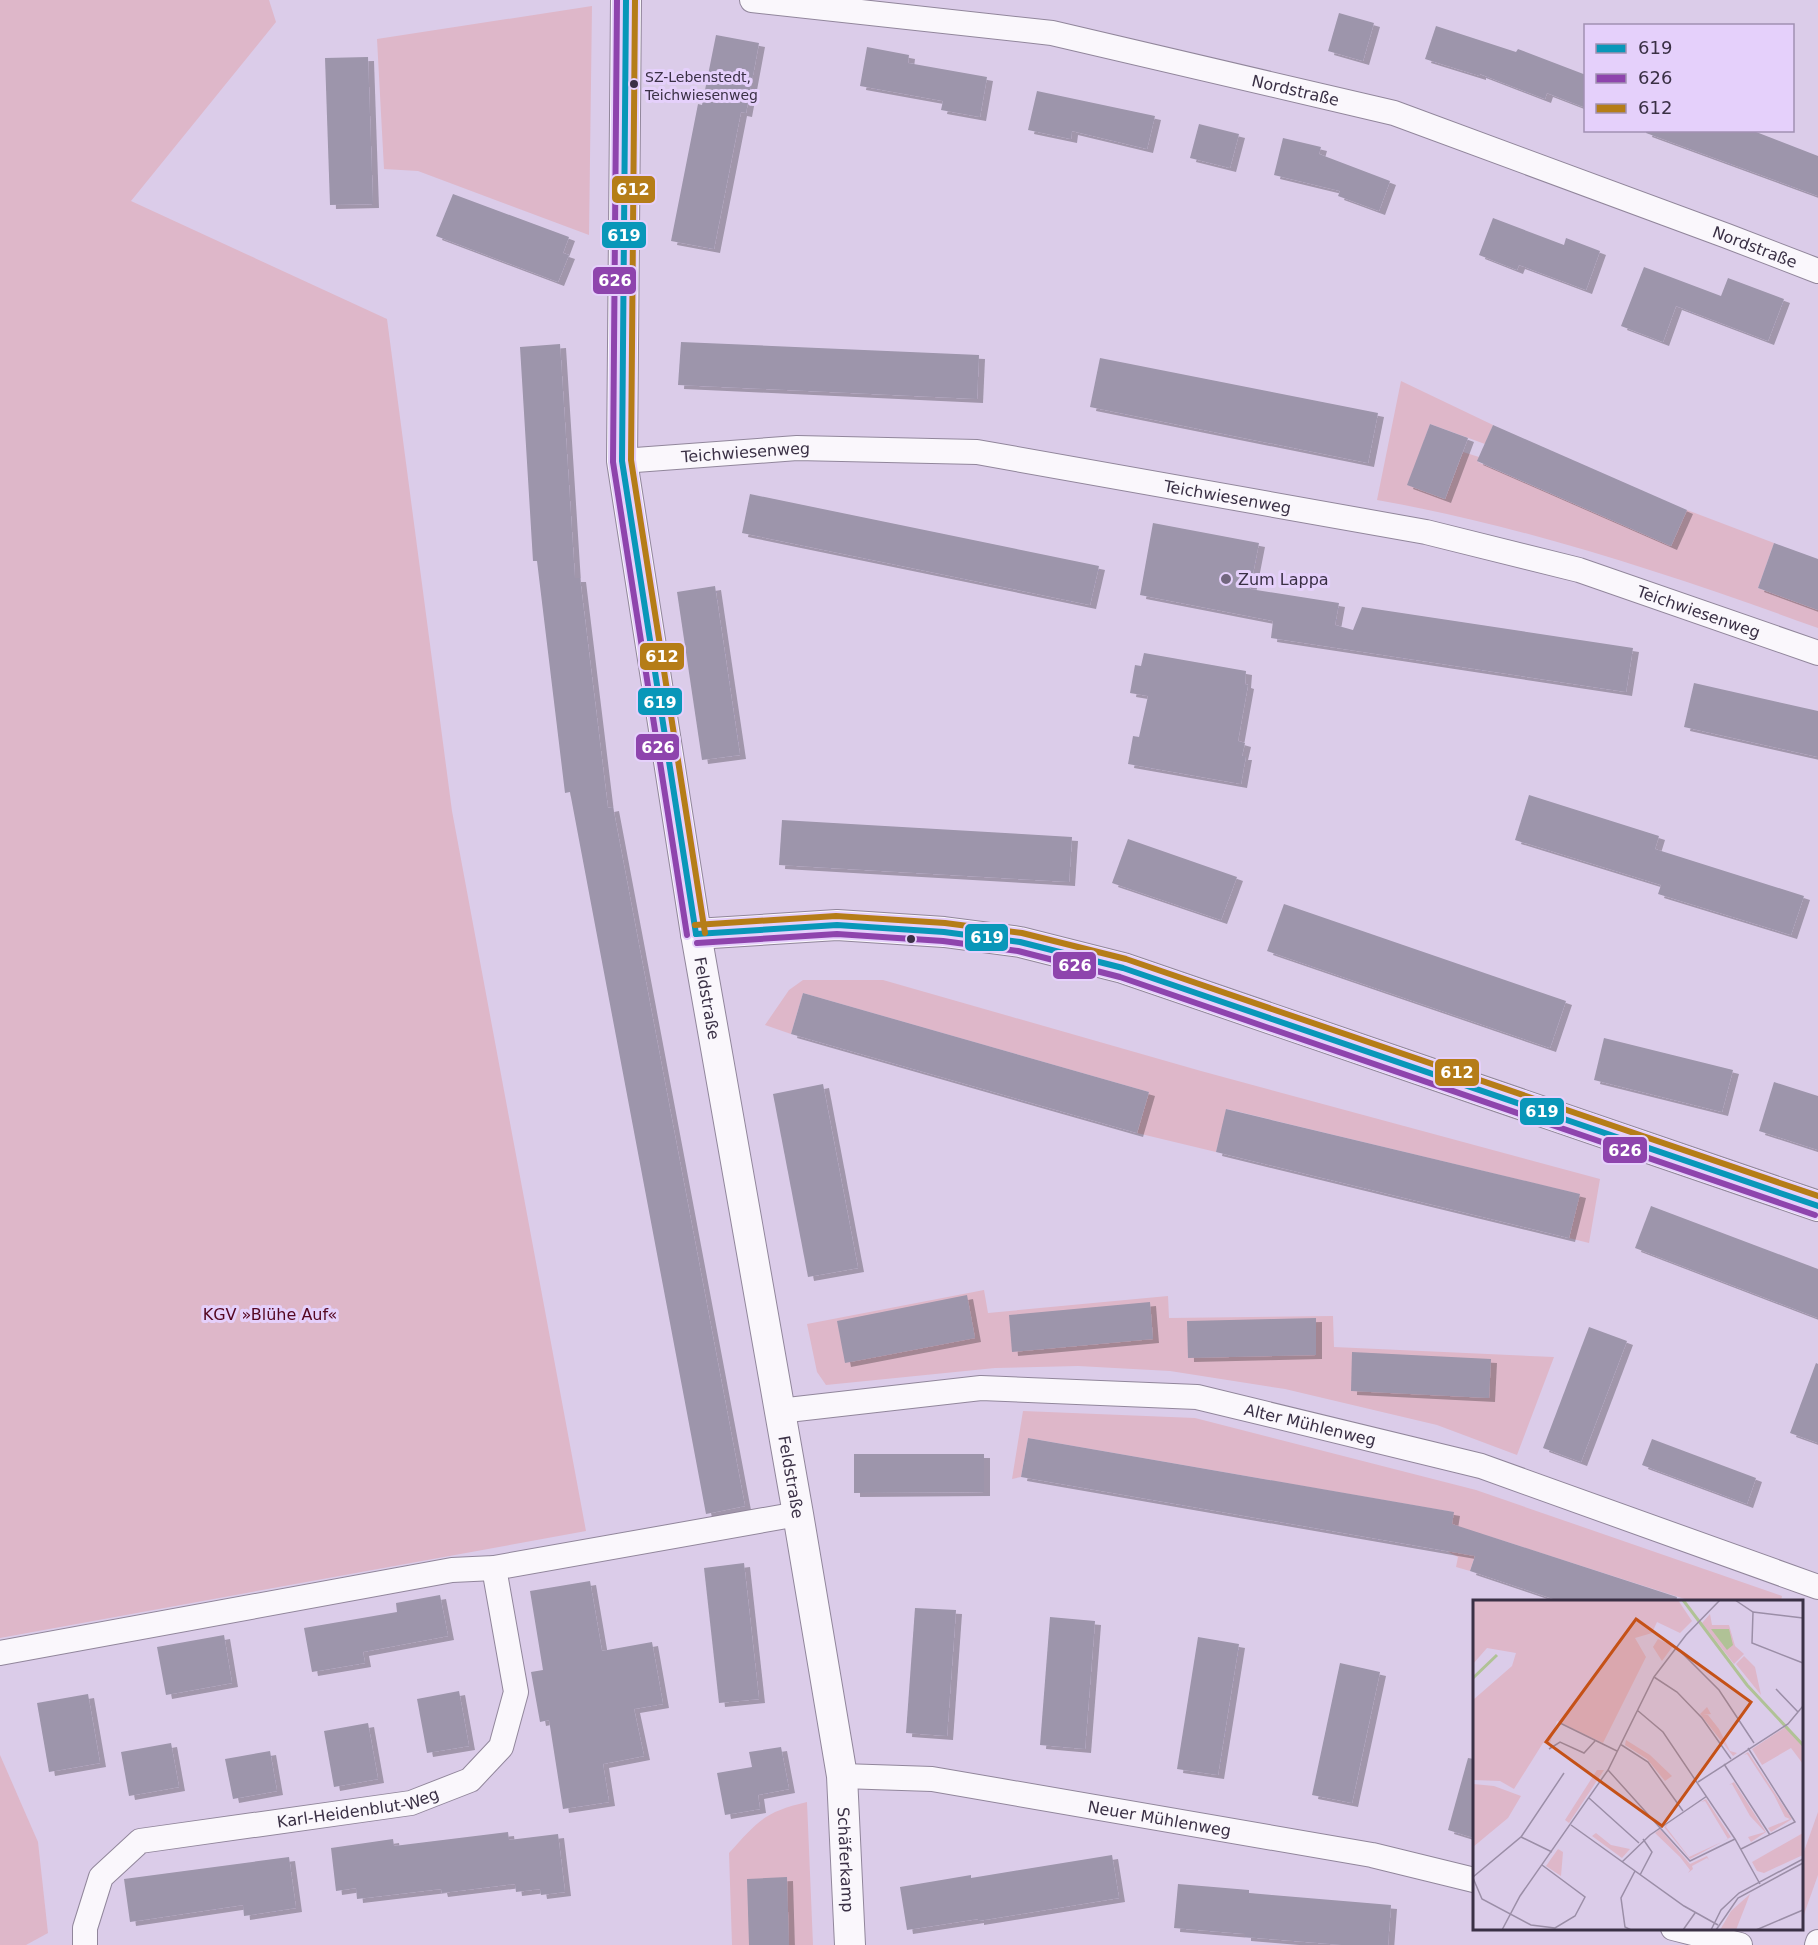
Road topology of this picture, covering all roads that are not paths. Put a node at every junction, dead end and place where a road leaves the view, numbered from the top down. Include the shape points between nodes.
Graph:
1 (626, 0) edge
2 (752, 0) edge
3 (1818, 271) edge
4 (622, 461) junction
5 (1818, 653) edge
6 (696, 934) junction
7 (1818, 1206) edge
8 (779, 1411) junction
9 (798, 1514) junction
10 (494, 1568) junction
11 (1818, 1587) edge
12 (0, 1653) edge
13 (842, 1776) junction
14 (1473, 1880) edge
15 (1677, 1930) edge
16 (85, 1945) edge
17 (850, 1945) edge
18 (1740, 1945) edge

1 - 4 street, Feldstraße
2 - 3 street, Nordstraße via 1052,33 1394,113
4 - 5 street, Teichwiesenweg via 797,448 977,452 1426,532 1579,570
4 - 6 street, Feldstraße
6 - 7 street via 837,926 944,932 1020,942 1123,968
6 - 8 street, Feldstraße
8 - 9 street, Feldstraße
8 - 11 street, Alter Mühlenweg via 981,1388 1197,1397 1481,1466
9 - 10 street
9 - 13 street, Feldstraße
10 - 12 street via 452,1570
10 - 16 street, Karl-Heidenblut-Weg via 516,1692 501,1747 470,1780 411,1803 140,1841 101,1877 85,1928
13 - 14 street, Neuer Mühlenweg via 932,1779 1372,1855
13 - 17 street, Schäferkamp
15 - 18 street

